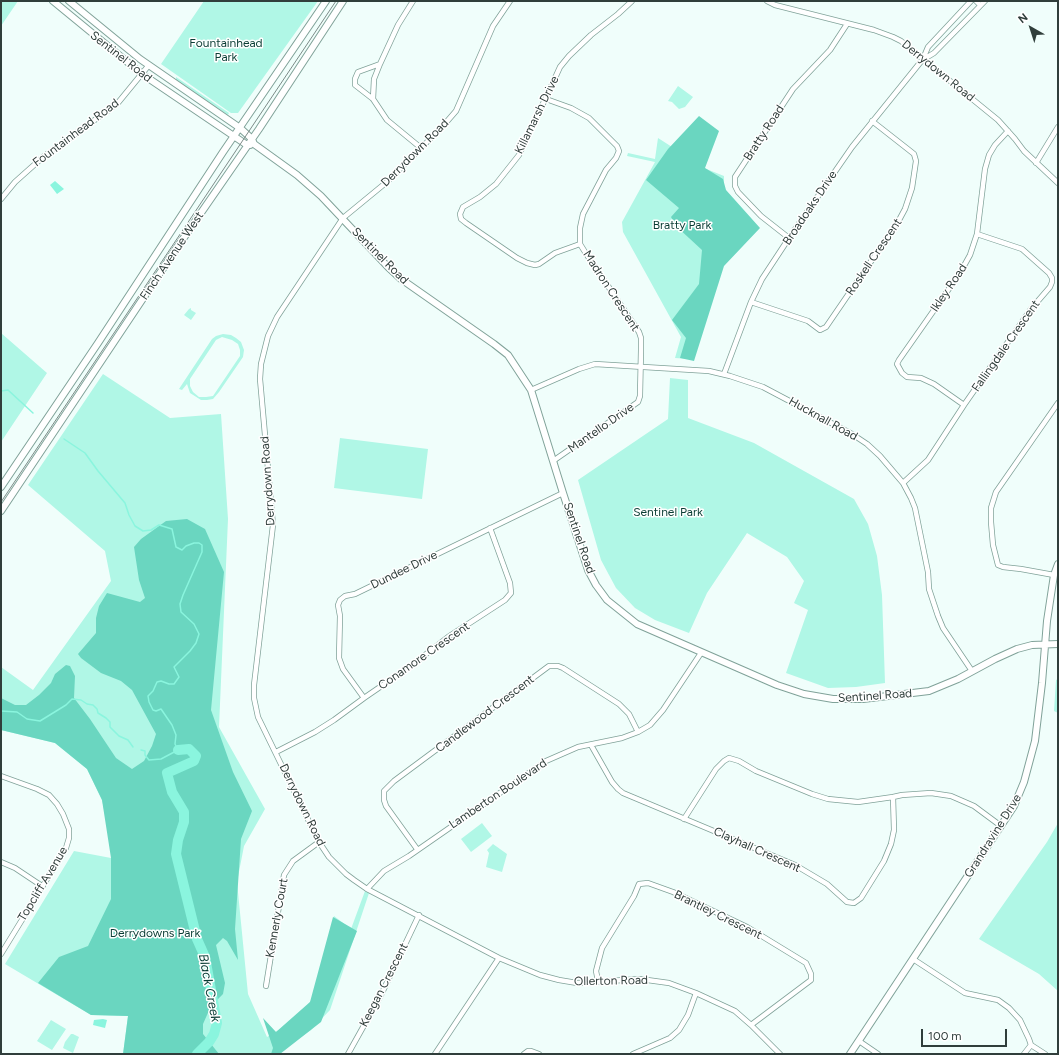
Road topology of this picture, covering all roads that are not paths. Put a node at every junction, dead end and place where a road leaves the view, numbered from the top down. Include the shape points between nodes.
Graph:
1 (52, 1) edge
2 (69, 1) edge
3 (326, 1) edge
4 (343, 1) edge
5 (413, 1) edge
6 (510, 1) edge
7 (632, 1) edge
8 (767, 1) edge
9 (971, 1) edge
10 (976, 1) edge
11 (985, 1) edge
12 (60, 3) edge
13 (776, 3) edge
14 (980, 5) junction
15 (847, 24) junction
16 (944, 28) junction
17 (951, 35) junction
18 (923, 59) junction
19 (380, 64) junction
20 (149, 65) junction
21 (142, 74) junction
22 (373, 99) junction
23 (546, 99) junction
24 (872, 121) junction
25 (1058, 127) edge
26 (240, 128) junction
27 (1008, 131) junction
28 (234, 136) junction
29 (251, 143) junction
30 (421, 148) junction
31 (1036, 163) junction
32 (1058, 183) edge
33 (1, 199) edge
34 (343, 218) junction
35 (977, 234) junction
36 (789, 238) junction
37 (580, 244) junction
38 (751, 302) junction
39 (641, 366) junction
40 (724, 374) junction
41 (532, 390) junction
42 (1058, 403) edge
43 (964, 405) junction
44 (553, 461) junction
45 (903, 483) junction
46 (1, 487) edge
47 (563, 492) junction
48 (1, 511) edge
49 (490, 528) junction
50 (1058, 564) edge
51 (1054, 575) junction
52 (1045, 644) junction
53 (1058, 644) edge
54 (701, 653) junction
55 (972, 671) junction
56 (364, 698) junction
57 (638, 732) junction
58 (591, 745) junction
59 (276, 752) junction
60 (1, 776) edge
61 (893, 798) junction
62 (684, 819) junction
63 (1001, 826) junction
64 (319, 842) junction
65 (418, 849) junction
66 (1, 862) edge
67 (42, 886) junction
68 (367, 888) junction
69 (419, 915) junction
70 (1, 954) edge
71 (499, 958) junction
72 (913, 959) junction
73 (540, 975) joint
74 (598, 981) junction
75 (266, 986) dead end
76 (696, 993) junction
77 (751, 1025) junction
78 (859, 1041) junction
79 (1031, 1045) junction
80 (348, 1054) edge
81 (435, 1054) edge
82 (524, 1054) edge
83 (539, 1054) edge
84 (633, 1054) edge
85 (780, 1054) edge
86 (850, 1054) edge
87 (878, 1054) edge
88 (1024, 1054) edge
89 (1045, 1054) edge

1 - 12 street, Sentinel Road
2 - 20 street, Sentinel Road
3 - 26 street, Finch Avenue West
4 - 29 street, Finch Avenue West
5 - 19 street via 398,25
6 - 30 street, Derrydown Road via 493,26 456,111
7 - 23 street, Killamarsh Drive via 569,56 560,67
8 - 13 street, Derrydown Road
9 - 16 street, Broadoaks Drive
10 - 14 street
11 - 14 street, Broadoaks Drive
12 - 21 street, Sentinel Road
13 - 15 street, Derrydown Road
14 - 17 street, Broadoaks Drive
15 - 18 street, Derrydown Road via 893,37
15 - 36 street, Bratty Road via 830,50 793,89 735,177 738,192 761,216
16 - 17 street
16 - 18 street, Broadoaks Drive via 928,46
17 - 18 street, Broadoaks Drive
18 - 24 street, Broadoaks Drive
18 - 27 street, Derrydown Road
19 - 22 street via 374,79
19 - 22 street via 358,72 355,79 355,85
20 - 21 street, Fountainhead Road
20 - 26 street, Sentinel Road
21 - 28 street, Sentinel Road
21 - 33 street, Fountainhead Road via 113,107 43,157 15,182
22 - 30 street via 387,120
23 - 37 street, Madron Crescent via 589,118 617,146 616,158 606,170 583,214
23 - 37 street, Killamarsh Drive via 519,154 496,184 463,207 460,216 466,223 517,258 535,265
24 - 36 street, Broadoaks Drive
24 - 38 street, Roskell Crescent via 914,154 916,161 912,188 898,222 826,327 820,330 808,321
25 - 31 street
26 - 28 street, Finch Avenue West
26 - 29 street, Sentinel Road
27 - 31 street, Derrydown Road
27 - 35 street, Ikley Road via 989,155
28 - 29 street, Sentinel Road
28 - 46 street, Finch Avenue West
29 - 34 street, Sentinel Road via 308,184
29 - 48 street, Finch Avenue West via 176,249
30 - 34 street, Derrydown Road via 388,181
31 - 32 street, Derrydown Road
34 - 41 street, Sentinel Road via 364,243 401,279 508,355
34 - 59 street, Derrydown Road via 277,317 268,336 261,364 261,396 273,525 254,698 258,717
35 - 43 street, Ikley Road via 960,273 897,364 908,377 921,378 934,384
35 - 43 street, Fallingdale Crescent via 1022,249 1049,273 1052,282
36 - 38 street, Broadoaks Drive via 762,279
37 - 39 street, Madron Crescent via 639,332
38 - 40 street, Broadoaks Drive
39 - 40 street, Hucknall Road
39 - 41 street, Hucknall Road via 590,365
39 - 44 street, Mantello Drive via 638,402
40 - 45 street, Hucknall Road via 763,386 852,434 880,456
41 - 44 street, Sentinel Road
42 - 51 street via 996,492 991,508 993,545 998,565
43 - 45 street, Fallingdale Crescent via 928,460
44 - 47 street, Sentinel Road
45 - 55 street, Hucknall Road via 915,508 929,589 938,616 943,628
47 - 49 street, Dundee Drive
47 - 54 street, Sentinel Road via 588,570 607,600 637,624
49 - 56 street, Conamore Crescent via 510,583 509,596
49 - 56 street, Dundee Drive via 340,600 339,658 343,669
50 - 51 street, Grandravine Drive
51 - 52 street, Grandravine Drive
52 - 53 street, Sentinel Road
52 - 55 street, Sentinel Road via 1017,649
52 - 63 street, Grandravine Drive via 1031,762 1014,806
54 - 55 street, Sentinel Road via 804,694 833,699 929,691
54 - 57 street, Lamberton Boulevard via 663,710 650,725
56 - 59 street, Conamore Crescent via 315,732
57 - 58 street, Lamberton Boulevard
57 - 65 street, Candlewood Crescent via 629,714 619,704 563,668 549,666 384,791 386,806
58 - 62 street, Clayhall Crescent via 612,782 623,793
58 - 65 street, Lamberton Boulevard via 578,747 540,764
59 - 64 street, Derrydown Road
60 - 67 street, Topcliff Avenue via 49,795 66,821 68,845
61 - 62 street via 858,802 828,799 729,758 716,769
61 - 62 street, Clayhall Crescent via 894,830 891,844 877,874 861,898 854,902 847,902 827,884 795,865
61 - 63 street via 931,793 951,796 974,806
63 - 72 street, Grandravine Drive
64 - 68 street, Derrydown Road via 329,857 346,874
64 - 75 street, Kennerly Court via 293,862 284,875
65 - 68 street, Lamberton Boulevard via 384,871
66 - 67 street
67 - 70 street, Topcliff Avenue
68 - 69 street, Derrydown Road
69 - 71 street, Derrydown Road
69 - 80 street, Keegan Crescent
71 - 73 street, Derrydown Road
71 - 81 street
72 - 78 street, Grandravine Drive
72 - 79 street via 965,993 998,1000 1009,1008 1020,1020
73 - 74 street, Ollerton Road via 577,983
74 - 76 street, Ollerton Road via 640,979 669,983
74 - 77 street, Brantley Crescent via 596,971 602,948 639,884 648,883 747,927 806,963 811,980
76 - 77 street, Ollerton Road via 729,1007
76 - 84 street via 679,1030 670,1038
77 - 85 street, Ollerton Road
78 - 86 street, Grandravine Drive
78 - 87 street
79 - 88 street
79 - 89 street
82 - 83 street via 528,1051

